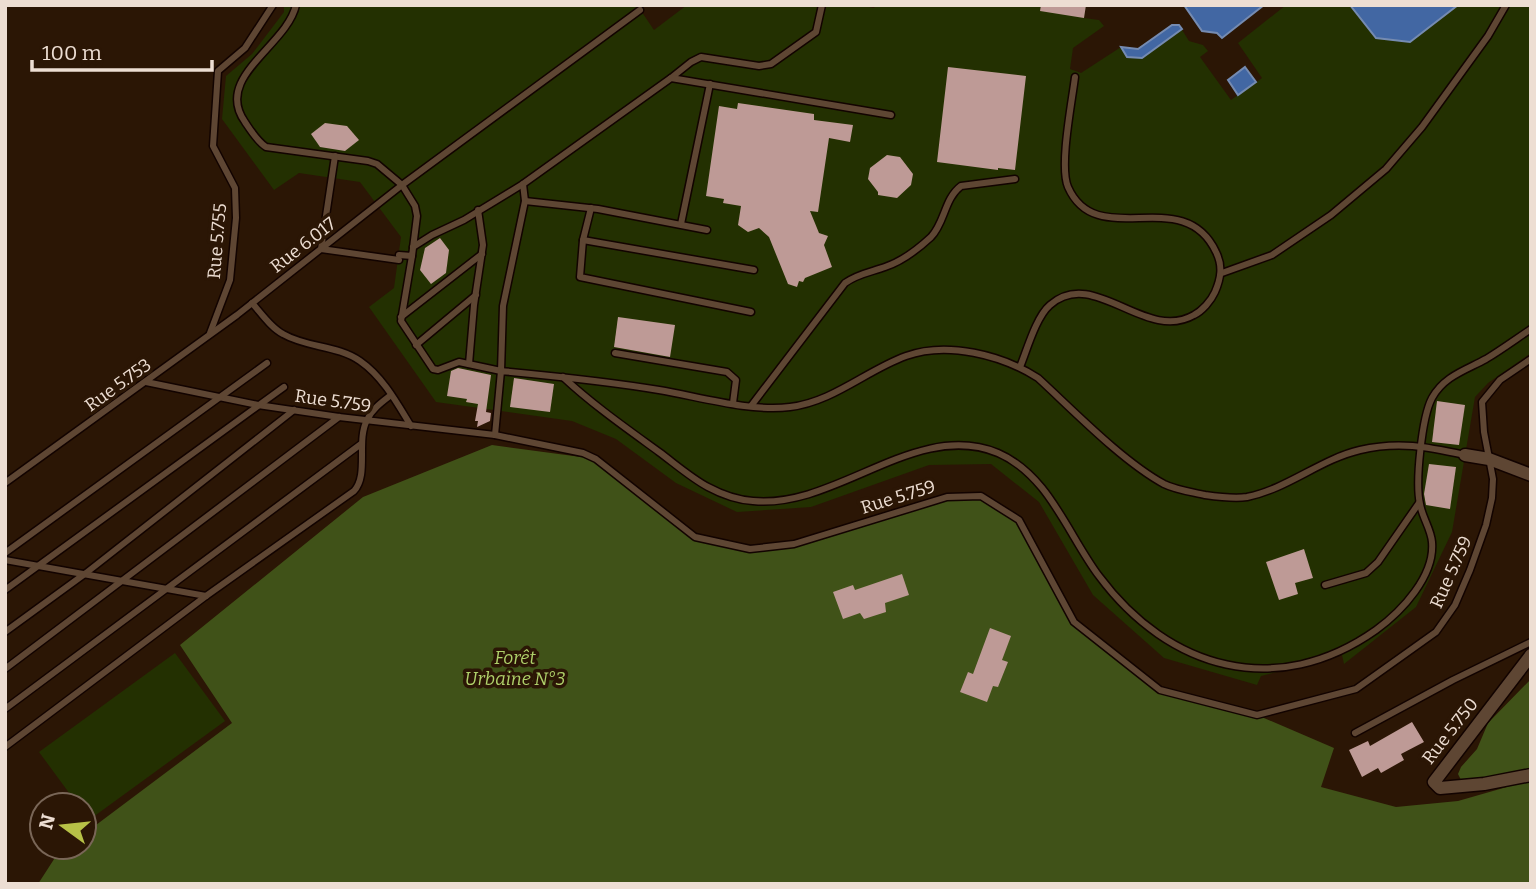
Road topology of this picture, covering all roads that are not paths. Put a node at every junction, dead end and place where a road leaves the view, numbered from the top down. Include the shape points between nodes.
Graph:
1 (273, 5) edge
2 (296, 5) edge
3 (822, 5) edge
4 (1506, 5) edge
5 (640, 10) dead end
6 (1074, 76) dead end
7 (671, 78) junction
8 (710, 84) junction
9 (891, 115) dead end
10 (335, 156) junction
11 (1015, 179) dead end
12 (523, 184) junction
13 (402, 185) junction
14 (524, 201) junction
15 (591, 208) junction
16 (478, 210) junction
17 (681, 224) junction
18 (707, 230) dead end
19 (583, 240) junction
20 (413, 247) junction
21 (321, 249) junction
22 (482, 254) junction
23 (412, 256) junction
24 (754, 270) dead end
25 (1222, 273) junction
26 (475, 295) junction
27 (252, 303) junction
28 (246, 308) joint
29 (751, 312) dead end
30 (401, 317) junction
31 (1531, 329) edge
32 (209, 335) junction
33 (416, 345) junction
34 (615, 353) dead end
35 (1531, 359) edge
36 (267, 363) dead end
37 (469, 364) junction
38 (1020, 367) junction
39 (502, 371) junction
40 (563, 377) junction
41 (146, 382) junction
42 (284, 387) dead end
43 (391, 395) junction
44 (220, 397) junction
45 (733, 403) junction
46 (258, 405) junction
47 (751, 406) junction
48 (294, 410) junction
49 (339, 417) junction
50 (366, 421) junction
51 (411, 426) junction
52 (495, 435) junction
53 (361, 444) junction
54 (1420, 445) junction
55 (1465, 454) joint
56 (1489, 459) junction
57 (1531, 475) edge
58 (5, 483) edge
59 (1419, 503) junction
60 (5, 553) edge
61 (5, 560) edge
62 (40, 565) junction
63 (86, 573) junction
64 (125, 580) junction
65 (1325, 585) dead end
66 (166, 589) junction
67 (5, 590) edge
68 (206, 596) junction
69 (5, 632) edge
70 (1531, 642) edge
71 (1531, 655) edge
72 (5, 669) edge
73 (5, 709) edge
74 (1355, 733) dead end
75 (5, 747) edge
76 (1531, 775) edge

1 - 32 lane, Rue 5.755 via 244,48 218,71 213,146 235,188 236,218 230,280
2 - 10 lane via 288,26 242,77 237,108 262,145
3 - 7 lane via 816,32 771,64 701,57
4 - 25 lane via 1422,127 1386,169 1331,215 1272,255
5 - 13 lane, Rue 6.017
6 - 25 lane via 1064,174 1075,198 1114,219 1173,218 1191,223 1212,244
7 - 8 lane
7 - 12 lane
8 - 9 lane
8 - 17 lane
10 - 13 lane via 372,162
10 - 21 lane
11 - 47 lane via 961,186 933,235 912,254 845,282
12 - 14 lane
12 - 16 lane
13 - 20 lane via 418,216
13 - 21 lane, Rue 6.017
14 - 15 lane
14 - 39 lane via 503,306
15 - 17 lane
15 - 19 lane
16 - 20 lane
16 - 22 lane
17 - 18 lane
19 - 24 lane
19 - 29 lane via 578,273 583,279
20 - 23 lane
21 - 23 lane
21 - 27 lane, Rue 6.017
22 - 26 lane
22 - 30 lane
23 - 30 lane
25 - 38 lane via 1214,295 1199,313 1182,322 1155,321 1088,294 1057,300 1042,315
26 - 33 lane
26 - 37 lane
27 - 28 lane, Rue 6.017
27 - 43 lane via 281,334 331,347 360,361
28 - 32 lane, Rue 5.753
30 - 33 lane
31 - 54 lane via 1487,359 1449,377 1432,398
32 - 41 lane, Rue 5.753
33 - 37 lane via 435,370 452,363
34 - 45 lane via 727,372 736,380
35 - 56 lane via 1500,380 1482,402
36 - 44 lane
37 - 39 lane
38 - 47 lane via 961,351 933,350 906,355 811,402 792,407
38 - 54 lane via 1145,472 1191,492 1245,498 1357,450
39 - 40 lane
39 - 52 lane
40 - 45 lane
40 - 59 lane via 706,487 751,501 809,495 928,448 979,446 1003,456 1027,472 1048,496 1098,575 1133,616 1163,639 1192,653 1256,670 1312,661 1348,646 1399,610 1433,555
41 - 44 lane, Rue 5.759
41 - 58 lane, Rue 5.753
42 - 46 lane
43 - 50 lane
43 - 51 lane
44 - 46 lane, Rue 5.759
44 - 60 lane
45 - 47 lane
46 - 48 lane, Rue 5.759
46 - 62 lane
48 - 49 lane, Rue 5.759
48 - 63 lane
49 - 50 lane, Rue 5.759
49 - 64 lane
50 - 51 lane, Rue 5.759
50 - 53 lane
51 - 52 lane, Rue 5.759
52 - 56 lane, Rue 5.759 via 583,453 695,537 750,549 794,544 947,497 981,496 1019,520 1074,622 1127,665 1160,690 1257,715 1356,689 1436,632 1455,605 1486,525 1493,479
53 - 66 lane
53 - 68 lane via 361,479 354,491
54 - 55 lane
54 - 59 lane
55 - 56 street
56 - 57 street
59 - 65 lane via 1366,573
61 - 62 lane
62 - 63 lane
62 - 67 lane
63 - 64 lane
63 - 69 lane
64 - 66 lane
64 - 72 lane
66 - 68 lane
66 - 73 lane
68 - 75 lane
70 - 74 lane
71 - 76 street, Rue 5.750 via 1434,782 1440,788

